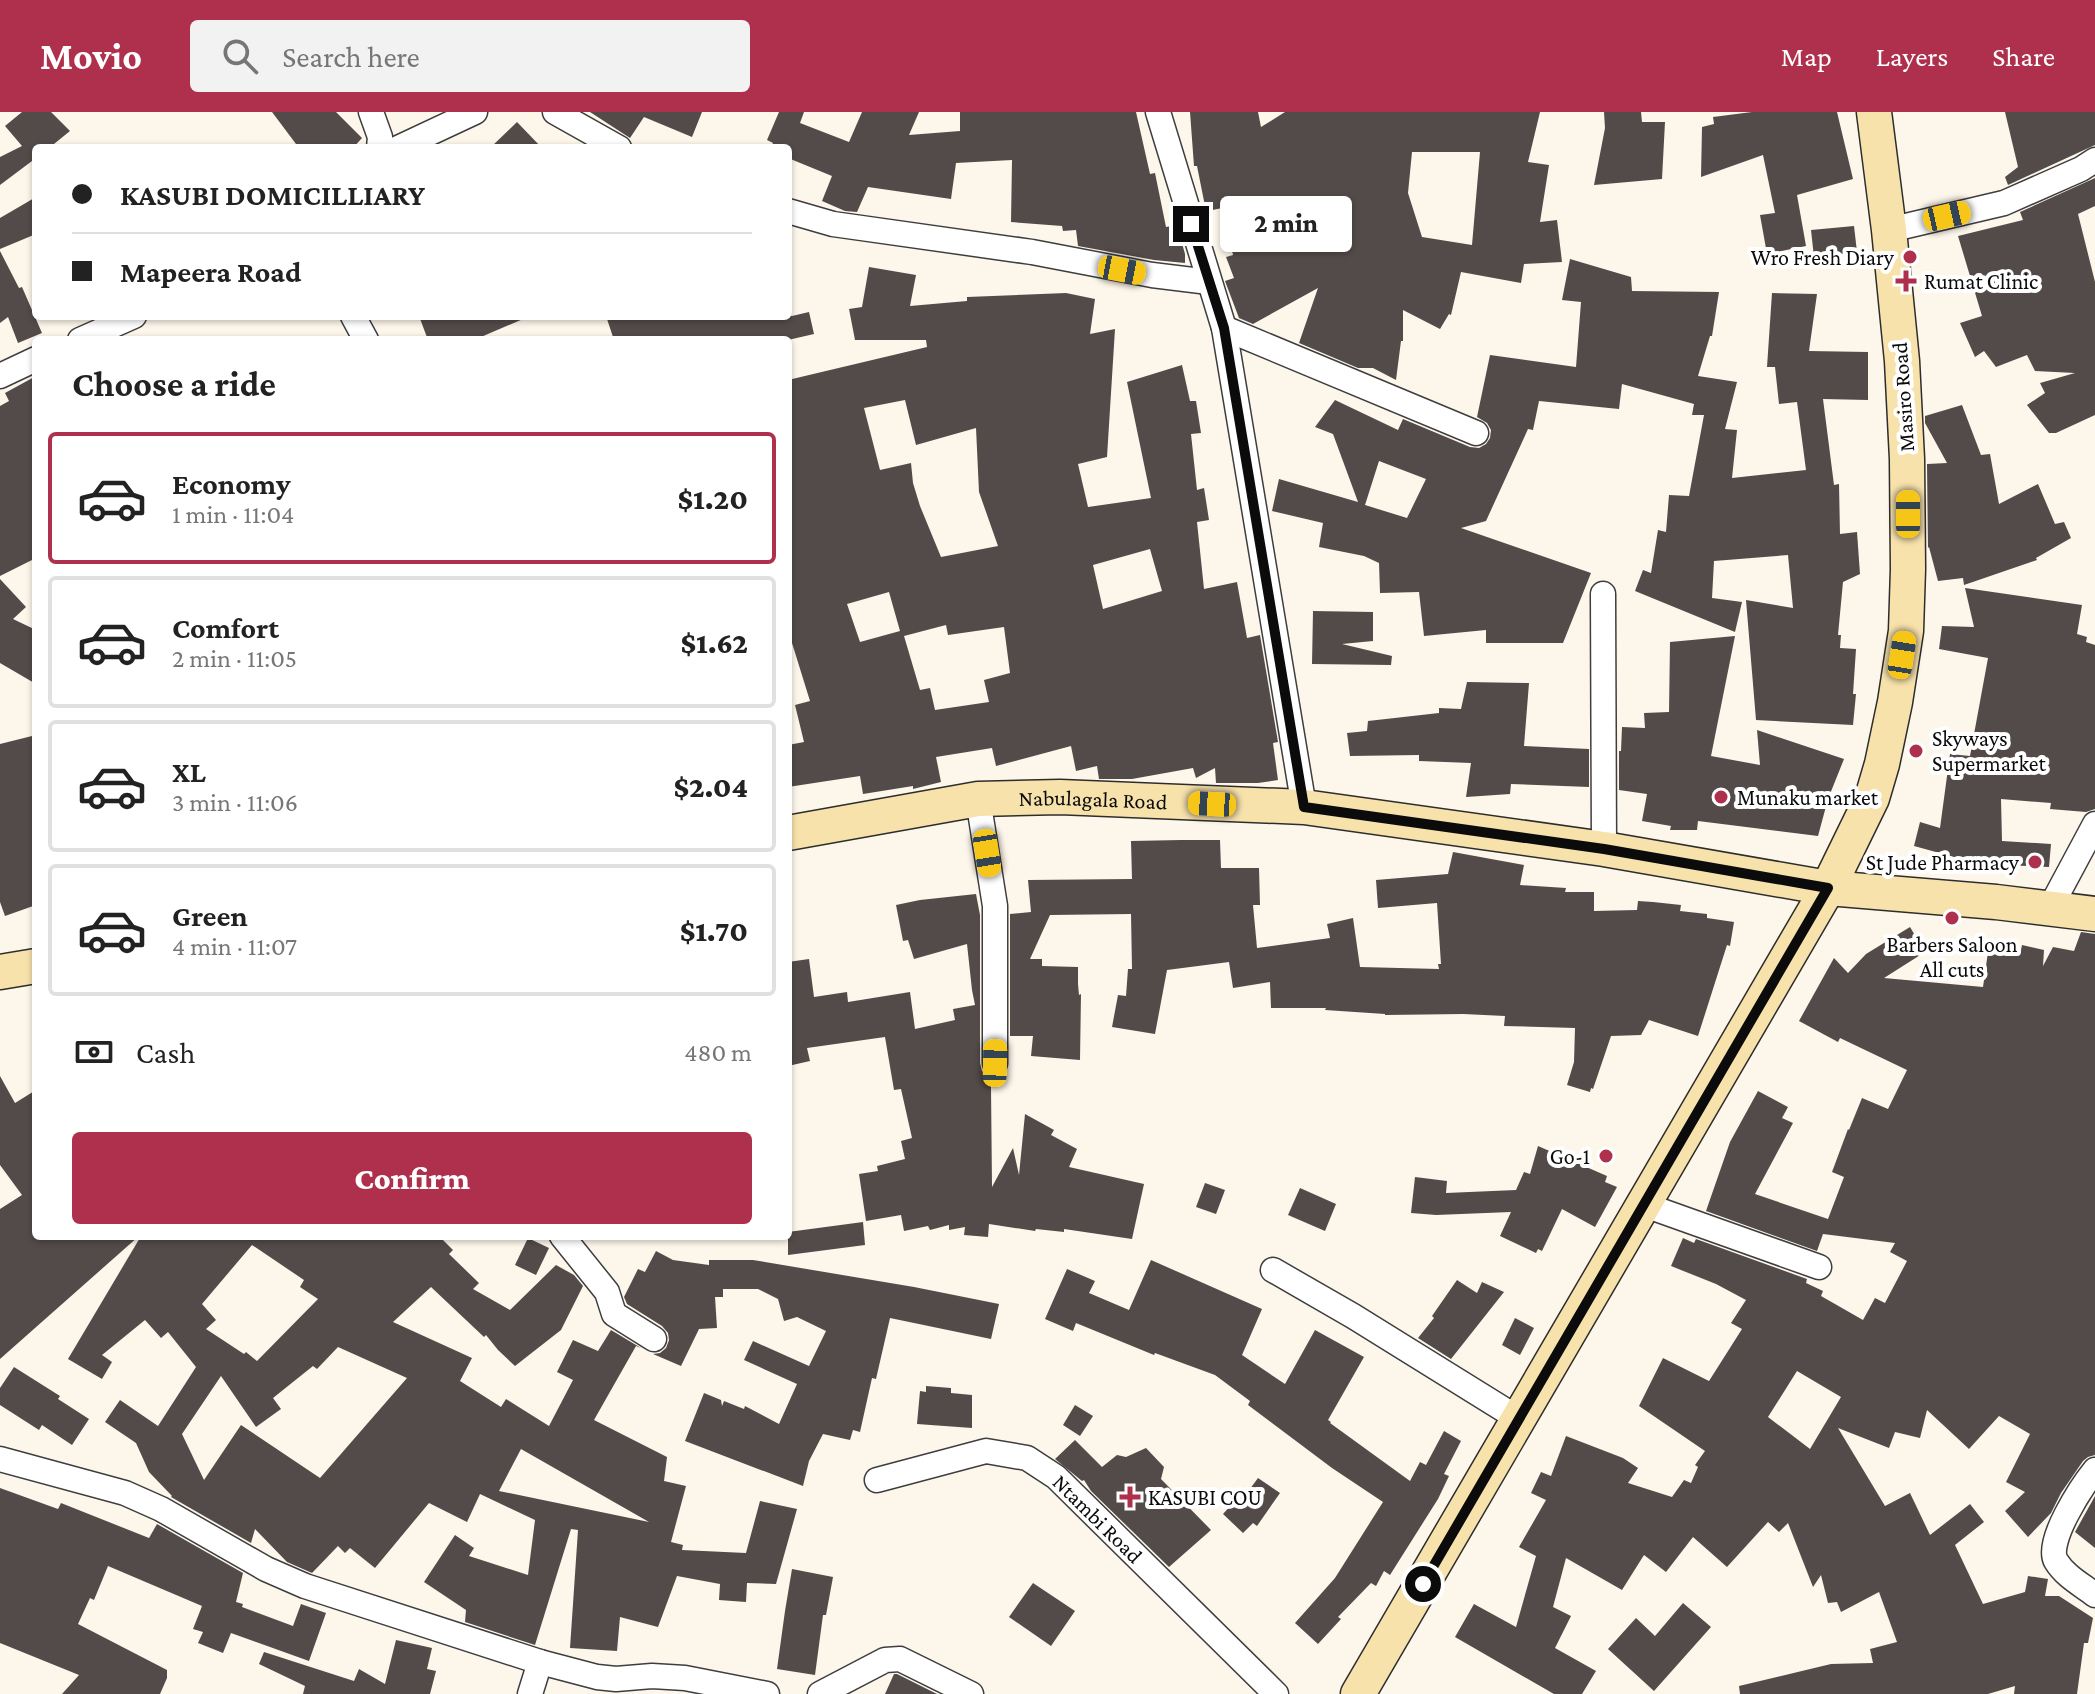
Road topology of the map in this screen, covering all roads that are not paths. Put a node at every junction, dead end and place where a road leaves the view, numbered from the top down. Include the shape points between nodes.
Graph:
1 (371, 112) edge
2 (475, 112) edge
3 (555, 112) edge
4 (1874, 112) edge
5 (1162, 113) edge
6 (379, 144) edge
7 (407, 144) edge
8 (612, 144) edge
9 (2095, 160) edge
10 (792, 212) edge
11 (1889, 230) junction
12 (1209, 282) junction
13 (125, 320) edge
14 (1224, 328) junction
15 (89, 336) edge
16 (32, 361) edge
17 (0, 376) edge
18 (1476, 433) dead end
19 (1603, 594) dead end
20 (978, 799) junction
21 (1304, 807) junction
22 (2095, 824) edge
23 (792, 832) edge
24 (1604, 849) junction
25 (1828, 888) junction
26 (2050, 908) junction
27 (2095, 914) edge
28 (32, 967) edge
29 (0, 972) edge
30 (995, 1063) dead end
31 (1642, 1204) junction
32 (565, 1240) edge
33 (1819, 1267) dead end
34 (1273, 1270) dead end
35 (654, 1339) dead end
36 (1519, 1419) junction
37 (0, 1459) edge
38 (2095, 1470) edge
39 (877, 1480) dead end
40 (2095, 1595) edge
41 (540, 1662) junction
42 (530, 1694) edge
43 (767, 1694) edge
44 (820, 1694) edge
45 (971, 1694) edge
46 (1276, 1694) edge
47 (1358, 1694) edge

1 - 6 street
2 - 7 street
3 - 8 street
4 - 11 main road, Masiro Road
5 - 12 street
9 - 11 street via 2004,203
10 - 12 street via 833,224
11 - 25 main road, Masiro Road via 1907,459 1906,631 1872,798
12 - 14 street
13 - 15 street
14 - 18 street
14 - 21 street
16 - 17 street
19 - 24 street
20 - 21 main road, Nabulagala Road via 1060,797
20 - 23 main road, Nabulagala Road
20 - 30 street via 995,906
21 - 24 main road, Nabulagala Road
22 - 26 street
24 - 25 main road, Nabulagala Road
25 - 26 main road, Nabulagala Road
25 - 31 main road, Masiro Road
26 - 27 main road, Nabulagala Road
28 - 29 main road
31 - 33 street
31 - 36 main road, Masiro Road
32 - 35 street via 607,1292 614,1314
34 - 36 street
36 - 47 main road, Masiro Road
37 - 41 street via 125,1493 305,1586
38 - 40 street via 2053,1547 2066,1573
39 - 46 street, Ntambi Road via 986,1451 1027,1458 1056,1477
41 - 42 street
41 - 43 street via 597,1677 685,1678
44 - 45 street via 885,1660 900,1659

